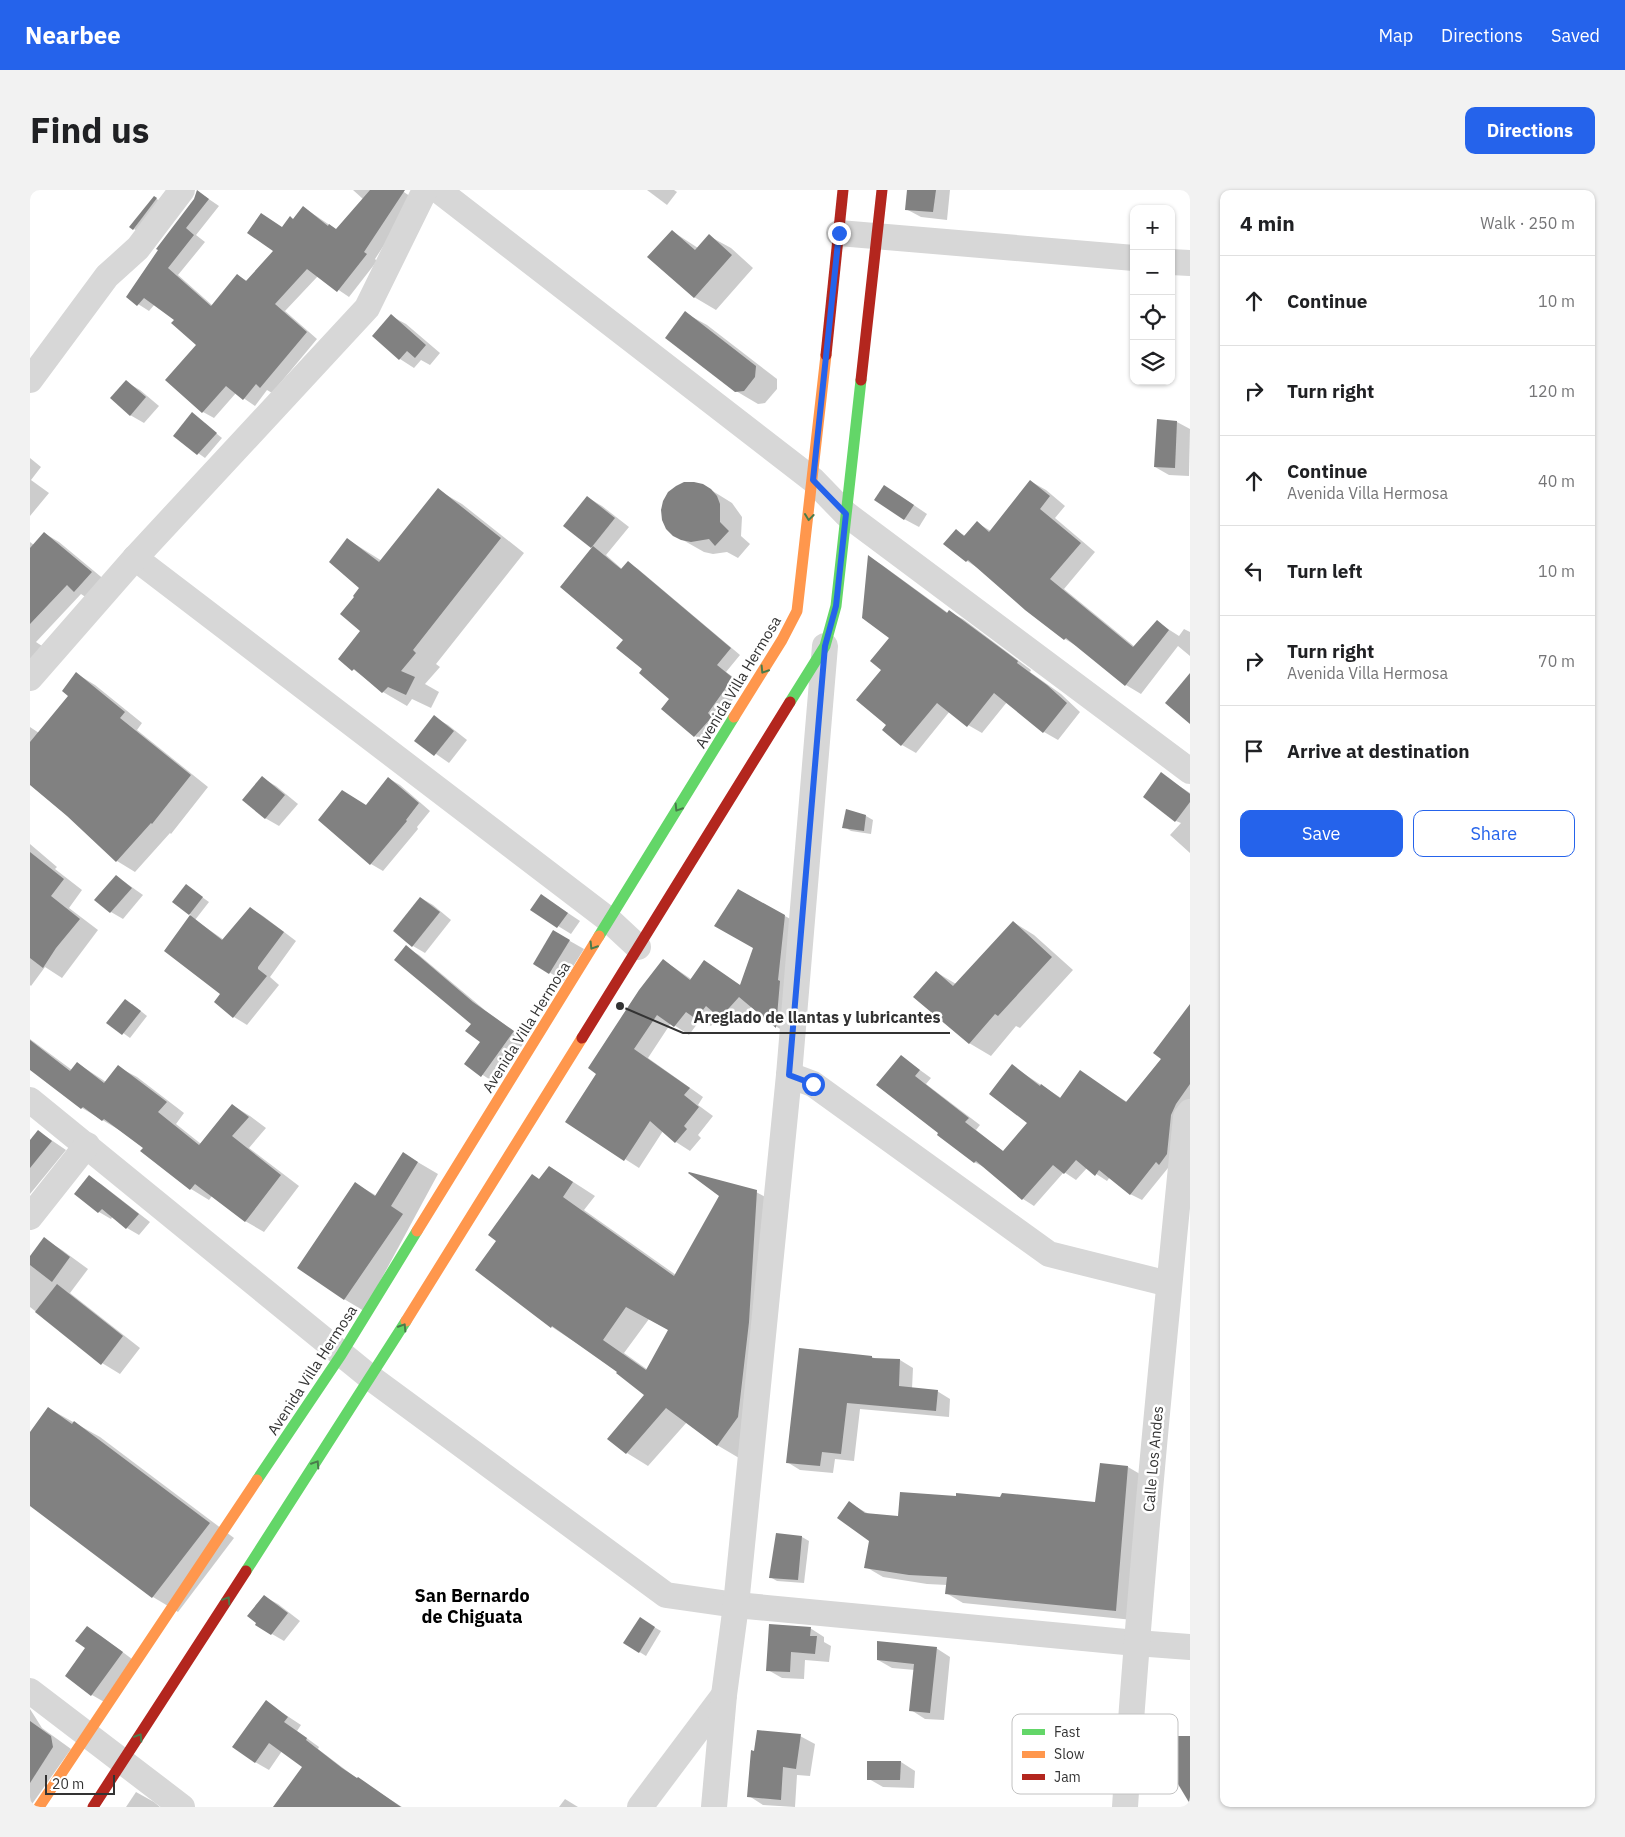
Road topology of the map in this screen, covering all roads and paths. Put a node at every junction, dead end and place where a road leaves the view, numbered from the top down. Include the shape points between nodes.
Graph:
1 (182, 190) edge
2 (425, 190) edge
3 (438, 190) edge
4 (843, 190) edge
5 (882, 190) edge
6 (839, 233) junction
7 (877, 236) junction
8 (1130, 258) edge
9 (1175, 262) edge
10 (1190, 263) edge
11 (30, 380) edge
12 (813, 480) junction
13 (846, 514) junction
14 (135, 558) junction
15 (825, 646) junction
16 (30, 678) edge
17 (1190, 771) edge
18 (609, 920) junction
19 (638, 947) junction
20 (789, 1075) junction
21 (30, 1100) edge
22 (1190, 1112) edge
23 (87, 1145) junction
24 (30, 1217) edge
25 (1169, 1284) junction
26 (341, 1355) junction
27 (371, 1378) junction
28 (736, 1605) junction
29 (1136, 1643) junction
30 (1190, 1647) edge
31 (30, 1691) edge
32 (724, 1695) junction
33 (1131, 1714) edge
34 (86, 1734) junction
35 (123, 1761) junction
36 (1126, 1794) edge
37 (39, 1807) edge
38 (93, 1807) edge
39 (182, 1807) edge
40 (640, 1807) edge
41 (714, 1807) edge
42 (1125, 1807) edge

1 - 11 street via 138,248 108,276
2 - 14 street via 368,308
3 - 12 street
4 - 6 street, Avenida Villa Hermosa
5 - 7 street
6 - 7 street
6 - 12 street, Avenida Villa Hermosa
7 - 8 street
7 - 13 street
9 - 10 street
12 - 13 street
12 -> 18 street, Avenida Villa Hermosa via 797,611
13 - 15 street via 836,606
13 - 17 street
14 - 16 street
14 - 18 street
15 - 19 street
15 - 20 street
18 - 19 street
18 -> 26 street, Avenida Villa Hermosa
27 -> 19 street
20 - 25 street via 813,1084 1049,1254
20 - 28 street
21 - 23 street
22 - 25 street, Calle Los Andes via 1186,1118
23 - 24 street
23 - 26 street
25 - 29 street, Calle Los Andes
26 - 27 street
26 - 34 street, Avenida Villa Hermosa
27 - 28 street via 666,1595
35 -> 27 street
28 - 29 street
28 - 32 street
29 - 30 street
29 - 33 street, Calle Los Andes
31 - 34 street
32 - 40 street
32 - 41 street
34 - 35 street
34 - 37 street, Avenida Villa Hermosa
35 - 38 street
35 - 39 street
36 - 42 street, Calle Los Andes

